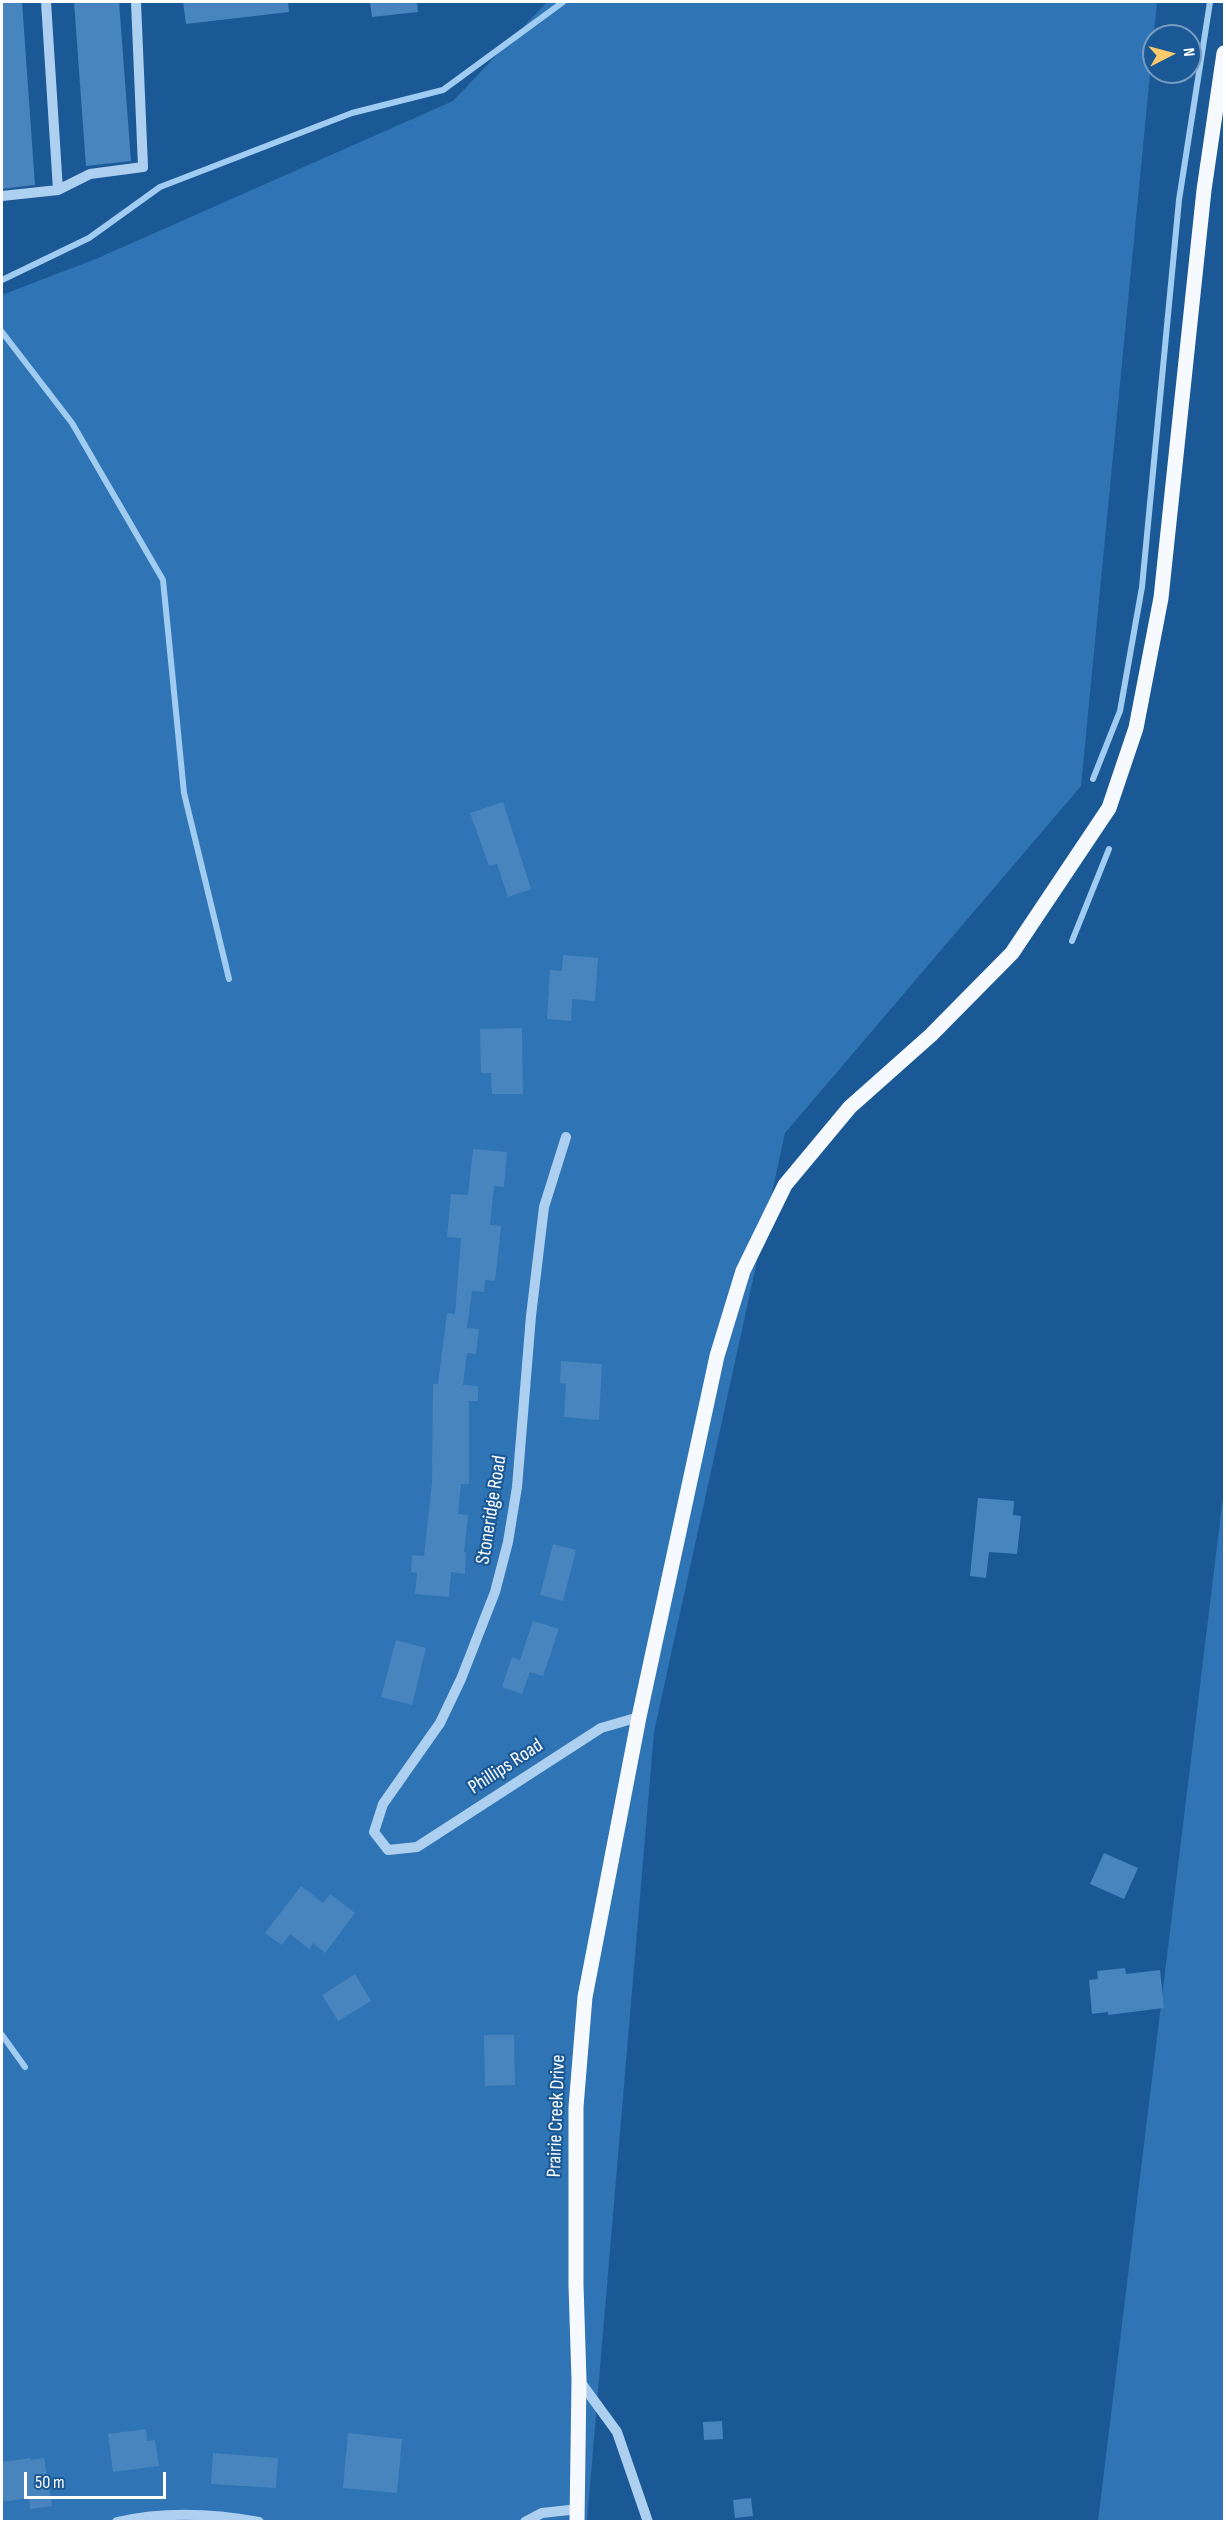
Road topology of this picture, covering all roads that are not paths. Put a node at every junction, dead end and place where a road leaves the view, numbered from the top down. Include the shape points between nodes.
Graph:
1 (46, 2) edge
2 (136, 2) edge
3 (1224, 53) edge
4 (58, 190) junction
5 (2, 196) edge
6 (566, 1137) dead end
7 (639, 1717) junction
8 (396, 1850) joint
9 (579, 2380) junction
10 (577, 2515) edge
11 (117, 2522) edge
12 (259, 2522) edge
13 (525, 2522) edge
14 (648, 2522) edge

1 - 4 street
2 - 4 street via 143,167 90,174
3 - 7 main road, Prairie Creek Drive via 1204,190 1161,598 1136,728 1109,808 1012,953 931,1035 850,1107 785,1185 743,1271 717,1356
4 - 5 street
6 - 8 street, Stoneridge Road via 544,1207 517,1487 508,1542 495,1592 461,1679 440,1723 383,1804 374,1832 388,1850
7 - 8 street, Phillips Road via 601,1728 417,1847
7 - 9 main road, Prairie Creek Drive via 585,1997 576,2107
9 - 10 main road, Prairie Creek Drive
9 - 14 street via 617,2432
10 - 13 street via 542,2513
11 - 12 street via 178,2513

